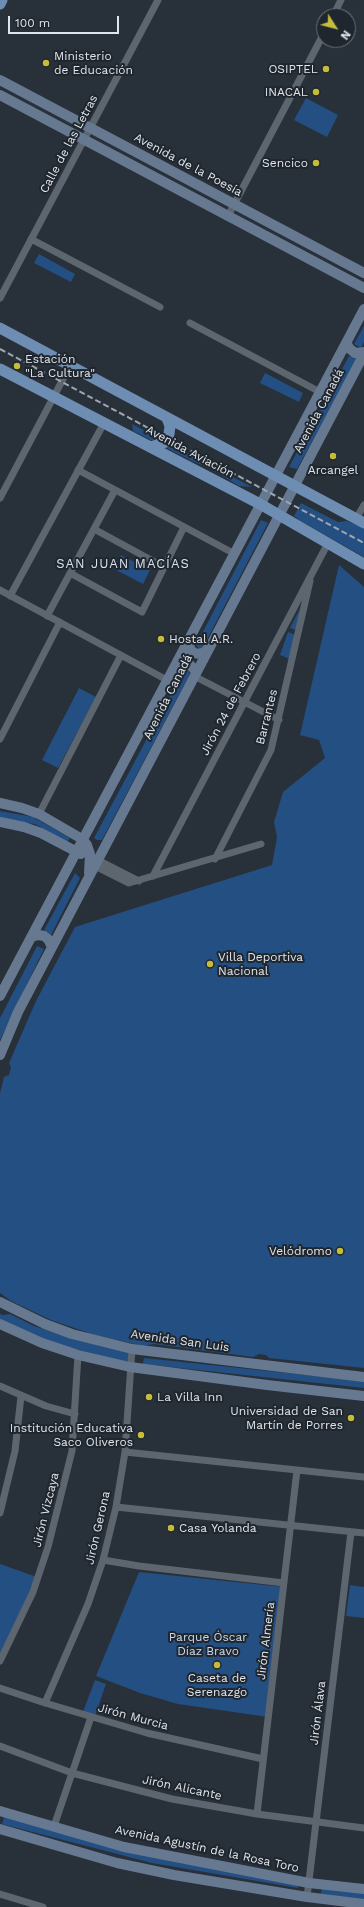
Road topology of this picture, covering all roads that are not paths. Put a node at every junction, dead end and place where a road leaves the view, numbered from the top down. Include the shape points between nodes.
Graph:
1 (2, 0) edge
2 (158, 0) edge
3 (0, 4) edge
4 (316, 48) edge
5 (0, 80) edge
6 (0, 95) edge
7 (40, 101) junction
8 (33, 113) junction
9 (90, 128) junction
10 (84, 140) junction
11 (234, 205) junction
12 (228, 216) junction
13 (31, 239) junction
14 (364, 273) edge
15 (364, 288) edge
16 (0, 298) edge
17 (160, 308) dead end
18 (364, 308) edge
19 (190, 323) dead end
20 (0, 328) edge
21 (346, 343) junction
22 (364, 353) edge
23 (70, 366) junction
24 (0, 369) edge
25 (320, 392) junction
26 (54, 396) junction
27 (167, 418) junction
28 (104, 422) junction
29 (152, 447) junction
30 (78, 470) junction
31 (276, 475) junction
32 (295, 485) junction
33 (115, 490) junction
34 (0, 498) edge
35 (260, 504) junction
36 (364, 505) edge
37 (281, 515) junction
38 (360, 521) edge
39 (184, 527) junction
40 (94, 529) junction
41 (328, 543) junction
42 (233, 554) junction
43 (364, 564) edge
44 (164, 567) junction
45 (312, 571) junction
46 (70, 573) junction
47 (0, 590) edge
48 (10, 596) junction
49 (47, 616) junction
50 (60, 622) junction
51 (189, 640) junction
52 (208, 648) junction
53 (121, 655) junction
54 (176, 665) junction
55 (195, 674) junction
56 (167, 680) junction
57 (244, 703) junction
58 (279, 720) junction
59 (0, 739) edge
60 (0, 803) edge
61 (39, 814) junction
62 (0, 822) edge
63 (82, 840) junction
64 (261, 844) dead end
65 (75, 852) junction
66 (215, 859) junction
67 (94, 860) junction
68 (153, 876) junction
69 (31, 937) junction
70 (52, 948) junction
71 (0, 996) edge
72 (0, 1055) edge
73 (0, 1302) edge
74 (0, 1324) edge
75 (132, 1349) junction
76 (78, 1355) junction
77 (130, 1367) junction
78 (364, 1377) edge
79 (0, 1386) edge
80 (21, 1396) junction
81 (364, 1396) edge
82 (75, 1414) junction
83 (125, 1452) junction
84 (297, 1470) junction
85 (364, 1477) edge
86 (116, 1507) junction
87 (0, 1513) edge
88 (290, 1526) junction
89 (350, 1532) junction
90 (364, 1533) edge
91 (103, 1560) junction
92 (284, 1583) junction
93 (0, 1661) edge
94 (0, 1688) edge
95 (46, 1703) junction
96 (91, 1717) junction
97 (0, 1746) edge
98 (263, 1759) junction
99 (72, 1773) junction
100 (0, 1810) edge
101 (257, 1814) junction
102 (315, 1821) junction
103 (54, 1826) junction
104 (364, 1828) edge
105 (0, 1829) edge
106 (309, 1883) junction
107 (364, 1889) edge
108 (0, 1894) edge
109 (308, 1897) junction
110 (364, 1904) edge
111 (29, 1905) edge
112 (43, 1907) edge

1 - 3 main road
2 - 9 street, Calle de las Letras
4 - 11 street
5 - 7 main road, Avenida de la Poesía
6 - 8 main road
7 - 8 main road
7 - 9 main road, Avenida de la Poesía
8 - 10 main road
9 - 10 street, Calle de las Letras
9 - 11 main road, Avenida de la Poesía
10 - 12 main road
10 - 13 street, Calle de las Letras
11 - 12 street
11 - 14 main road, Avenida de la Poesía
12 - 15 main road
13 - 16 street, Calle de las Letras
13 - 17 street
18 - 21 main road, Avenida Canadá
19 - 25 street
20 - 23 main road, Avenida Aviación
21 - 22 main road via 355,353
21 - 25 main road, Avenida Canadá
22 - 32 main road, Avenida Canadá
23 - 26 street
23 - 27 main road, Avenida Aviación
24 - 26 main road, Avenida Aviación
25 - 31 main road, Avenida Canadá
26 - 28 main road, Avenida Aviación
26 - 34 street
27 - 29 main road via 170,426 165,442
27 - 31 main road, Avenida Aviación
28 - 29 main road, Avenida Aviación
28 - 30 street
29 - 35 main road, Avenida Aviación
30 - 33 street
30 - 48 street
31 - 32 main road, Avenida Aviación
31 - 35 main road, Avenida Canadá
32 - 37 main road, Avenida Canadá
32 - 38 main road, Avenida Aviación
33 - 39 street
33 - 40 street
35 - 37 main road, Avenida Aviación
35 - 42 main road, Avenida Canadá
36 - 38 street
37 - 41 main road, Avenida Aviación
37 - 52 main road, Avenida Canadá
39 - 42 street
39 - 44 street
40 - 44 street
40 - 46 street
41 - 43 main road, Avenida Aviación
41 - 45 street, Jirón 24 de Febrero
42 - 51 main road, Avenida Canadá
44 - 46 street via 142,612
45 - 57 street, Jirón 24 de Febrero
45 - 58 street, Barrantes
46 - 49 street
47 - 48 street
48 - 49 street
49 - 50 street
50 - 53 street
50 - 59 street
51 - 52 main road via 190,649 194,653 200,654
51 - 54 main road, Avenida Canadá
52 - 55 main road, Avenida Canadá
53 - 56 street
53 - 61 street
54 - 55 main road via 188,663 194,668
54 - 56 main road, Avenida Canadá
55 - 57 street
55 - 67 main road, Avenida Canadá via 106,846 96,852
56 - 63 main road, Avenida Canadá
57 - 58 street
57 - 68 street, Jirón 24 de Febrero
58 - 66 street, Barrantes via 271,750
60 - 61 main road
61 - 63 main road
62 - 65 main road via 41,833
63 - 65 main road, Avenida Canadá
63 - 67 main road
64 - 66 street
65 - 67 main road
65 - 69 main road, Avenida Canadá
66 - 68 street
67 - 68 street via 129,883
67 - 70 main road via 89,876
69 - 70 main road via 44,936
69 - 71 main road, Avenida Canadá
70 - 72 main road via 18,1012
73 - 75 main road, Avenida San Luis via 72,1334
74 - 76 main road
75 - 77 street, Jirón Gerona
75 - 78 main road, Avenida San Luis
76 - 77 main road
76 - 82 street, Jirón Vizcaya
77 - 81 main road via 267,1386
77 - 83 street, Jirón Gerona
79 - 80 street
80 - 82 street
80 - 87 street via 15,1451
82 - 93 street, Jirón Vizcaya via 72,1451 48,1547 32,1592
83 - 84 street
83 - 86 street, Jirón Gerona
84 - 85 street
84 - 88 street, Jirón Almería
86 - 88 street
86 - 91 street, Jirón Gerona
88 - 89 street
88 - 92 street, Jirón Almería
89 - 90 street
89 - 102 street, Jirón Álava
91 - 92 street
91 - 95 street, Jirón Gerona via 88,1604
92 - 98 street, Jirón Almería
94 - 95 street, Jirón Murcia
95 - 96 street, Jirón Murcia
96 - 98 street, Jirón Murcia via 198,1746
96 - 99 street
97 - 99 street, Jirón Alicante
98 - 101 street, Jirón Almería
99 - 101 street, Jirón Alicante via 172,1799
99 - 103 street
100 - 103 main road, Avenida Agustín de la Rosa Toro
101 - 102 street, Jirón Alicante
102 - 104 street, Jirón Alicante
102 - 106 street, Jirón Álava
103 - 106 main road, Avenida Agustín de la Rosa Toro via 124,1847
105 - 109 main road via 117,1863
106 - 107 main road, Avenida Agustín de la Rosa Toro
106 - 109 street, Jirón Álava
108 - 111 street
109 - 110 main road
111 - 112 street

